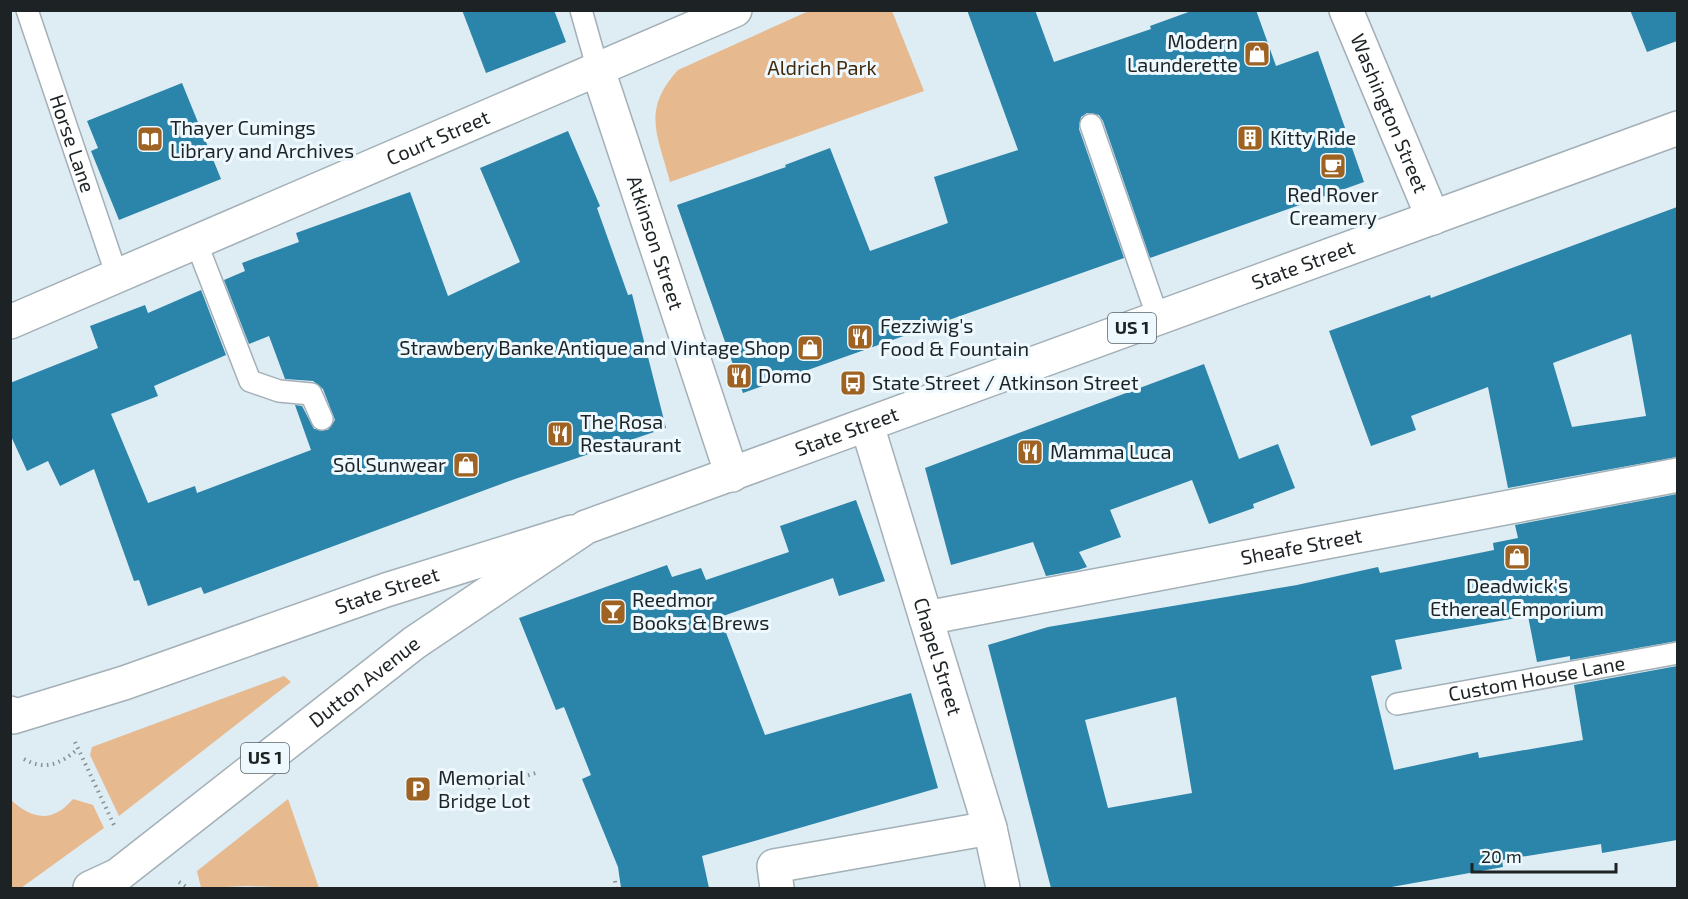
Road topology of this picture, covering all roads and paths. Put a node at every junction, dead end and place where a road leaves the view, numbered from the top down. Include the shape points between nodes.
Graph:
1 (27, 10) edge
2 (581, 10) edge
3 (735, 10) edge
4 (1346, 10) edge
5 (598, 70) junction
6 (1091, 125) dead end
7 (1677, 128) edge
8 (1433, 218) junction
9 (196, 242) junction
10 (117, 276) junction
11 (1158, 318) junction
12 (10, 322) edge
13 (322, 419) dead end
14 (867, 425) junction
15 (732, 475) junction
16 (1677, 475) edge
17 (586, 527) junction
18 (926, 618) junction
19 (1677, 653) edge
20 (1397, 705) dead end
21 (11, 716) edge
22 (71, 736) dead end
23 (78, 749) junction
24 (18, 755) dead end
25 (539, 772) dead end
26 (488, 788) dead end
27 (990, 828) junction
28 (120, 832) dead end
29 (615, 881) dead end
30 (110, 884) edge
31 (616, 888) edge
32 (777, 888) edge
33 (1003, 888) edge

1 - 10 lane, Horse Lane
2 - 5 lane, Atkinson Street
3 - 5 street, Court Street
4 - 8 street, Washington Street
5 - 9 street, Court Street
5 - 15 street, Atkinson Street
6 - 11 lane
7 - 8 street, State Street / US 1
8 - 11 street, State Street / US 1
9 - 10 street, Court Street
9 - 13 lane via 250,381 279,392 311,394
10 - 12 street, Court Street
11 - 14 street, State Street / US 1
14 - 15 street, State Street / US 1
14 - 18 street, Chapel Street
15 - 17 street, State Street / US 1
16 - 18 street, Sheafe Street
17 - 21 street, State Street via 386,590 124,683
17 - 30 street, Dutton Avenue / US 1 via 414,643
18 - 27 street, Chapel Street
19 - 20 lane, Custom House Lane
22 - 23 path
23 - 24 path via 61,764 34,765
23 - 28 path via 111,822
25 - 26 path
27 - 32 street via 774,866
27 - 33 street, Chapel Street
29 - 31 path

